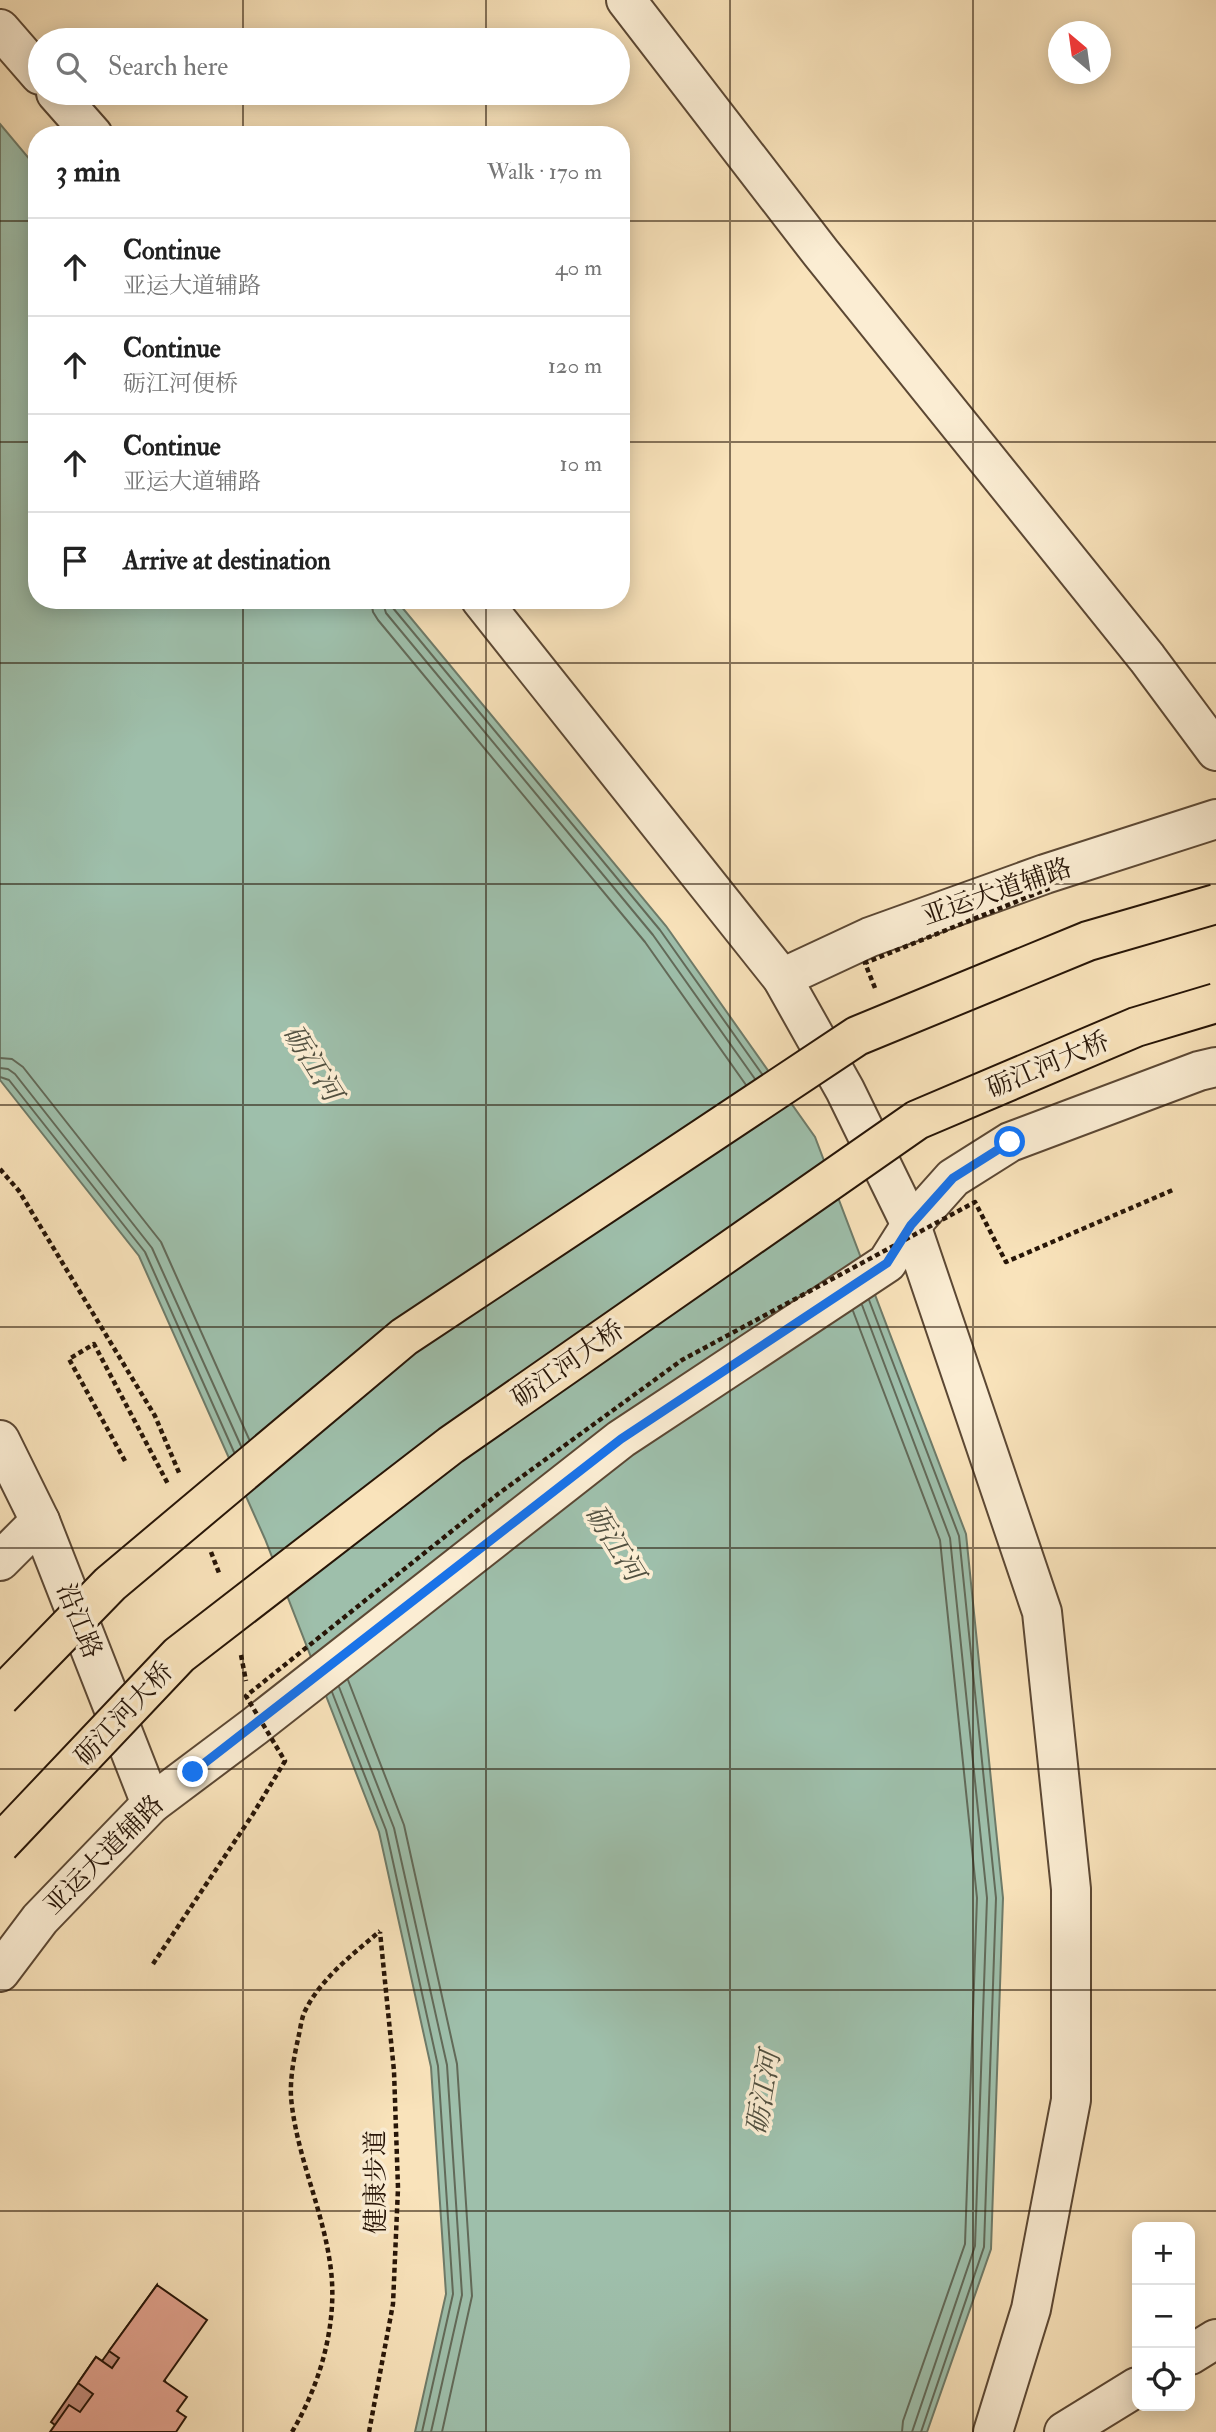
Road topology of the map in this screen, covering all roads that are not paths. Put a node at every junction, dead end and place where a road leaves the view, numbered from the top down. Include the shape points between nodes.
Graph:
1 (626, 0) edge
2 (0, 29) edge
3 (28, 61) edge
4 (67, 105) edge
5 (85, 126) edge
6 (488, 609) edge
7 (1216, 751) edge
8 (1216, 818) edge
9 (1216, 904) edge
10 (782, 978) junction
11 (1216, 1003) edge
12 (1216, 1067) edge
13 (911, 1225) junction
14 (0, 1440) edge
15 (40, 1521) junction
16 (0, 1561) edge
17 (0, 1697) edge
18 (151, 1804) junction
19 (0, 1844) edge
20 (0, 1972) edge
21 (1216, 2339) edge
22 (1195, 2353) edge
23 (1132, 2390) edge
24 (993, 2432) edge
25 (1064, 2432) edge

1 - 7 street
2 - 3 street
4 - 5 street
6 - 10 street
8 - 10 street, 亚运大道辅路 via 870,937
9 - 17 main road, bridge via 1088,941 857,1036 404,1337 110,1584
10 - 13 street via 845,1090
11 - 19 main road, 砺江河大桥, bridge via 1136,1027 917,1120 452,1446 179,1655
12 - 13 street via 1010,1142 953,1178
13 - 18 street, 亚运大道辅路 via 887,1263 621,1439
13 - 24 street via 1042,1612 1071,1889 1071,2100 1031,2309
14 - 15 street, 沿江路
15 - 16 street
15 - 18 street, 沿江路
18 - 20 street, 亚运大道辅路 via 40,1919
21 - 22 street
23 - 25 street

